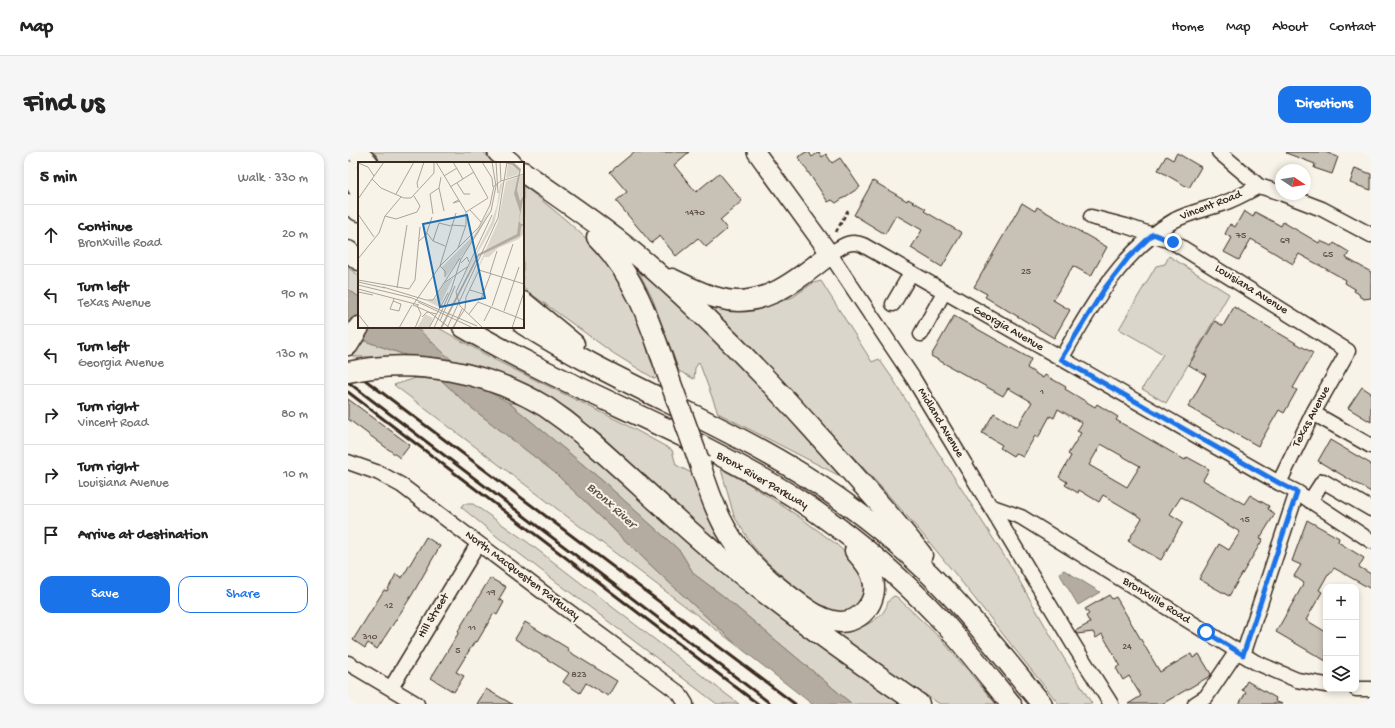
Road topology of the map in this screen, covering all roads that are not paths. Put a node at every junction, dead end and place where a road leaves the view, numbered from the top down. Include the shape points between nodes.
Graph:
1 (356, 152) edge
2 (498, 152) edge
3 (756, 152) edge
4 (1218, 152) edge
5 (367, 162) edge
6 (510, 162) edge
7 (348, 171) edge
8 (524, 173) edge
9 (524, 173) edge
10 (1259, 186) junction
11 (358, 187) edge
12 (1275, 192) edge
13 (1298, 200) edge
14 (348, 204) edge
15 (358, 210) edge
16 (1091, 217) dead end
17 (1153, 234) junction
18 (1371, 235) edge
19 (348, 251) edge
20 (830, 254) junction
21 (358, 259) edge
22 (651, 268) junction
23 (911, 273) junction
24 (944, 292) junction
25 (524, 303) edge
26 (893, 304) dead end
27 (524, 325) edge
28 (358, 328) edge
29 (465, 328) edge
30 (921, 334) dead end
31 (348, 345) edge
32 (1348, 351) joint
33 (1061, 359) junction
34 (348, 372) edge
35 (613, 376) junction
36 (1313, 413) junction
37 (1371, 446) edge
38 (348, 462) edge
39 (1279, 483) junction
40 (1297, 492) junction
41 (1310, 501) junction
42 (990, 506) junction
43 (1371, 509) edge
44 (817, 513) junction
45 (1371, 541) edge
46 (478, 544) junction
47 (966, 612) junction
48 (1240, 653) junction
49 (348, 663) edge
50 (1323, 684) edge
51 (391, 688) junction
52 (1359, 688) edge
53 (1371, 689) edge
54 (417, 704) edge
55 (686, 704) edge
56 (918, 704) edge
57 (1011, 704) edge
58 (1042, 704) edge
59 (1111, 704) edge
60 (1195, 704) edge

1 - 5 highway
2 - 6 highway
3 - 20 main road, Midland Avenue
4 - 10 street
7 - 11 highway
8 - 22 highway
9 - 44 highway, bridge via 609,249 630,279 642,305 721,520 731,538 748,560 816,615 832,621 850,621 860,616 871,603 874,592 872,575 862,559
10 - 12 street
10 - 17 street, Vincent Road via 1226,202 1176,220
13 - 18 street via 1322,209
14 - 15 highway
16 - 17 street, Louisiana Avenue
17 - 32 street, Louisiana Avenue via 1173,242
17 - 33 street, Vincent Road via 1128,258 1105,288
19 - 21 highway
20 - 22 highway via 779,291 747,301 730,301 707,295
20 - 23 street, Georgia Avenue via 848,243 857,242
20 - 42 street, Midland Avenue via 913,378
22 - 47 highway via 714,327 797,412 898,524
23 - 24 street, Georgia Avenue
23 - 26 street
24 - 30 street
24 - 33 street, Georgia Avenue
25 - 35 highway
27 - 35 highway, Bronx River Parkway
28 - 31 highway
29 - 44 highway, Bronx River Parkway via 537,367 735,463 777,486
32 - 36 street, Texas Avenue
33 - 39 street, Georgia Avenue
34 - 56 highway, bridge via 373,368 426,368 464,374 498,384 530,398 583,435 689,531 754,584
35 - 47 highway, Bronx River Parkway via 759,449 819,486 900,547
36 - 37 street
36 - 39 street, Texas Avenue
38 - 46 street, North MacQuesten Parkway via 379,473 401,485
39 - 40 street, Georgia Avenue
40 - 41 street, Georgia Avenue
40 - 48 street
41 - 43 street via 1323,481
41 - 45 street, Georgia Avenue
42 - 48 street, Bronxville Road via 1021,517
42 - 59 street, Midland Avenue
44 - 57 highway, Bronx River Parkway via 866,550 910,589 955,636
46 - 51 street, Hill Street
46 - 55 street, North MacQuesten Parkway via 679,693
47 - 58 highway, Bronx River Parkway
48 - 50 street, Bronxville Road via 1297,680
48 - 60 street via 1206,697
49 - 51 street
51 - 54 street
52 - 53 street

